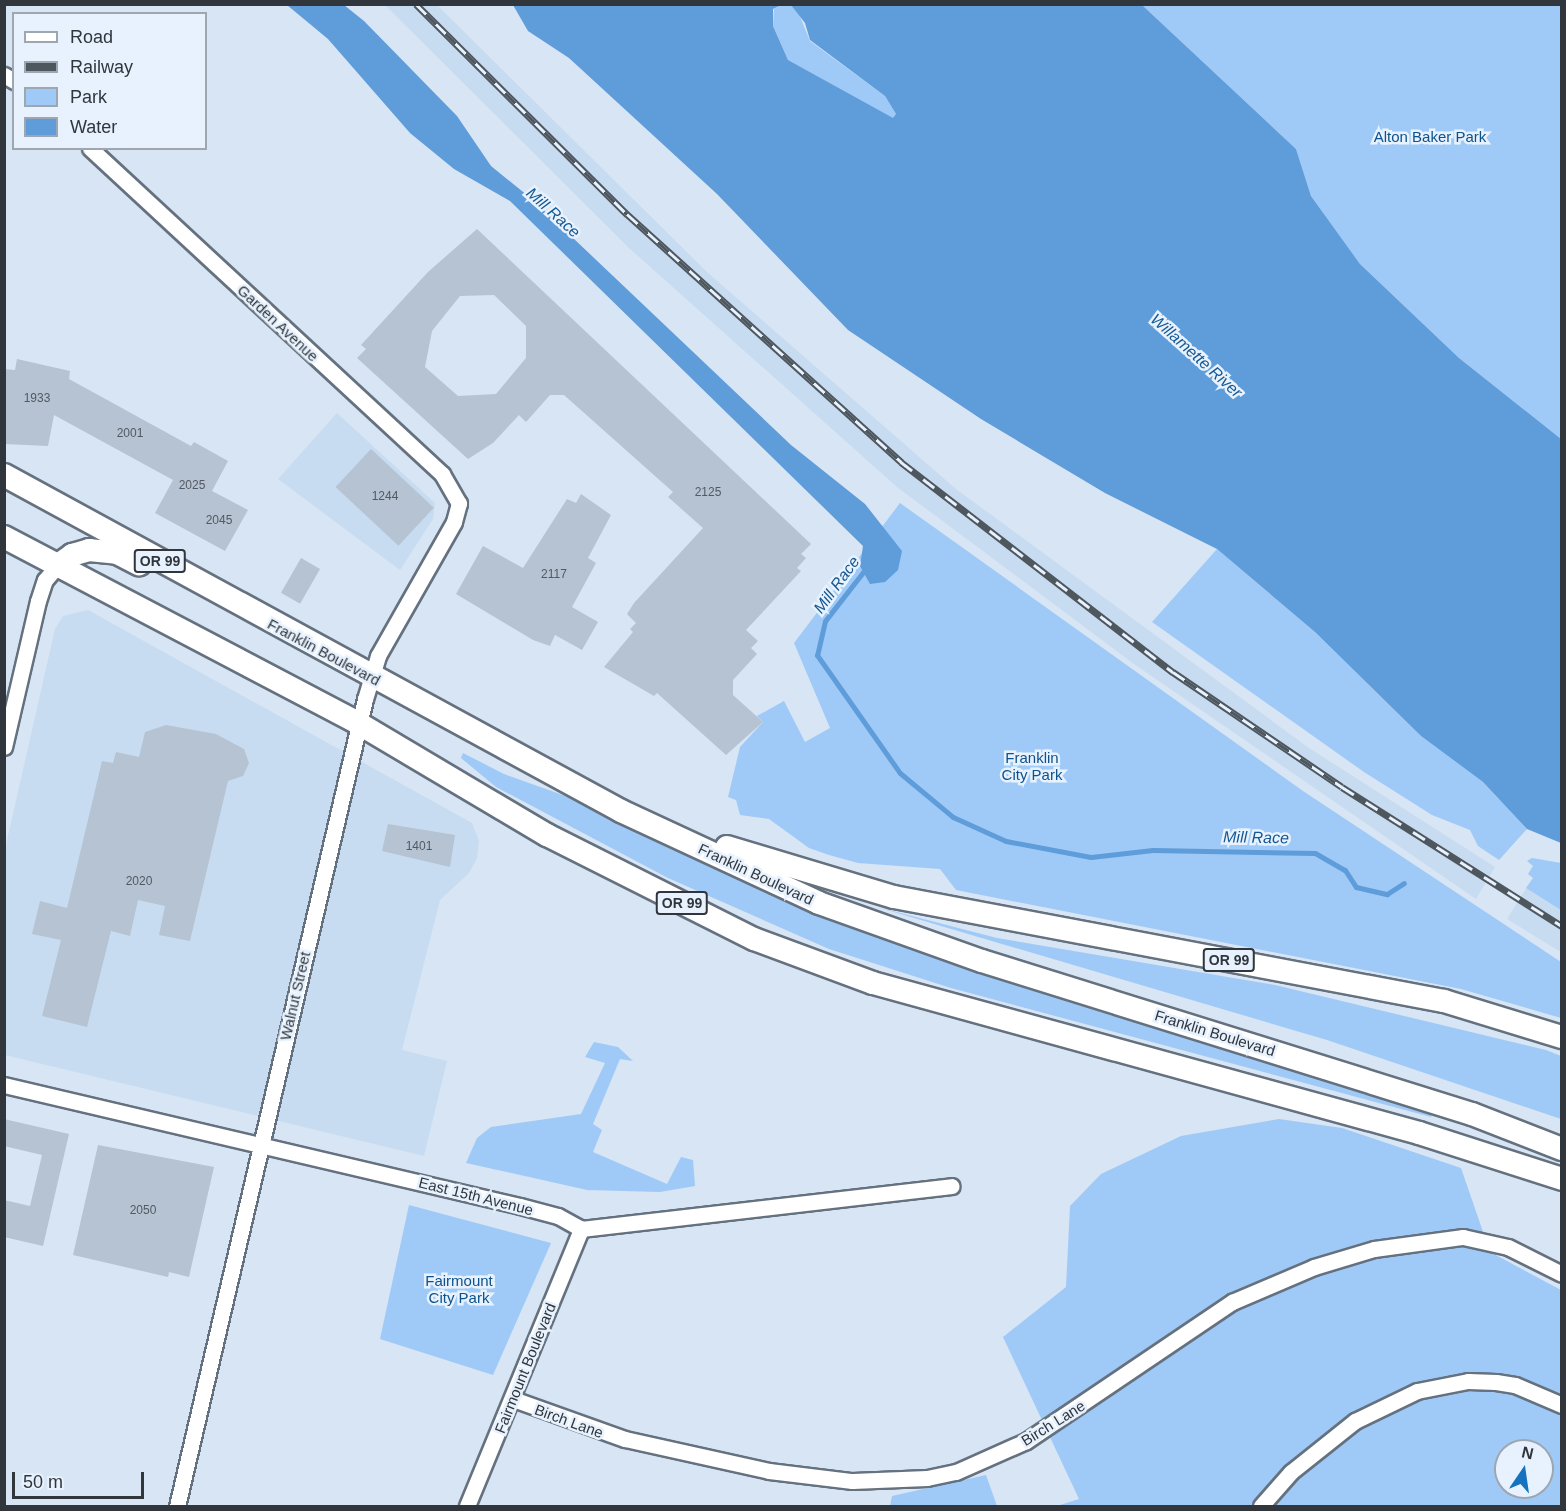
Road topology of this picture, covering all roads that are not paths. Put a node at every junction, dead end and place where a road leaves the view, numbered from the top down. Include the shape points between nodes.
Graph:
1 (92, 150) edge
2 (4, 475) edge
3 (459, 503) joint
4 (4, 537) edge
5 (57, 567) junction
6 (316, 649) junction
7 (371, 677) junction
8 (358, 723) junction
9 (4, 747) edge
10 (621, 811) junction
11 (1562, 1037) edge
12 (4, 1085) edge
13 (261, 1145) junction
14 (1562, 1149) edge
15 (1562, 1179) edge
16 (952, 1186) dead end
17 (581, 1229) junction
18 (1562, 1274) edge
19 (513, 1400) junction
20 (1562, 1405) edge
21 (177, 1506) edge
22 (467, 1506) edge
23 (1261, 1506) edge

1 - 3 street, Garden Avenue via 442,474
2 - 6 main road, Franklin Boulevard / OR 99
3 - 7 street, Walnut Street via 454,522 378,657
4 - 5 main road, OR 99
5 - 6 main road via 79,551 117,553 231,616
5 - 8 main road, OR 99
5 - 9 street via 41,593
6 - 7 main road, Franklin Boulevard / OR 99
7 - 8 street, Walnut Street
7 - 10 main road, Franklin Boulevard / OR 99
8 - 13 street, Walnut Street
8 - 15 main road, OR 99 via 547,835 754,939 940,1003 1419,1133
10 - 11 main road, OR 99 via 792,869 894,897 1444,1001
10 - 14 main road, Franklin Boulevard via 889,931 1472,1114
12 - 13 street, East 15th Avenue
13 - 17 street, East 15th Avenue via 520,1206 558,1216
13 - 21 street, Walnut Street
16 - 17 street
17 - 19 street, Fairmount Boulevard
18 - 19 street, Birch Lane via 1508,1247 1463,1238 1374,1249 1314,1267 1232,1302 1034,1437 975,1466 927,1478 840,1480 769,1471 625,1439
19 - 22 street, Fairmount Boulevard
20 - 23 street via 1515,1385 1496,1382 1468,1381 1417,1391 1371,1411 1337,1435 1291,1472

